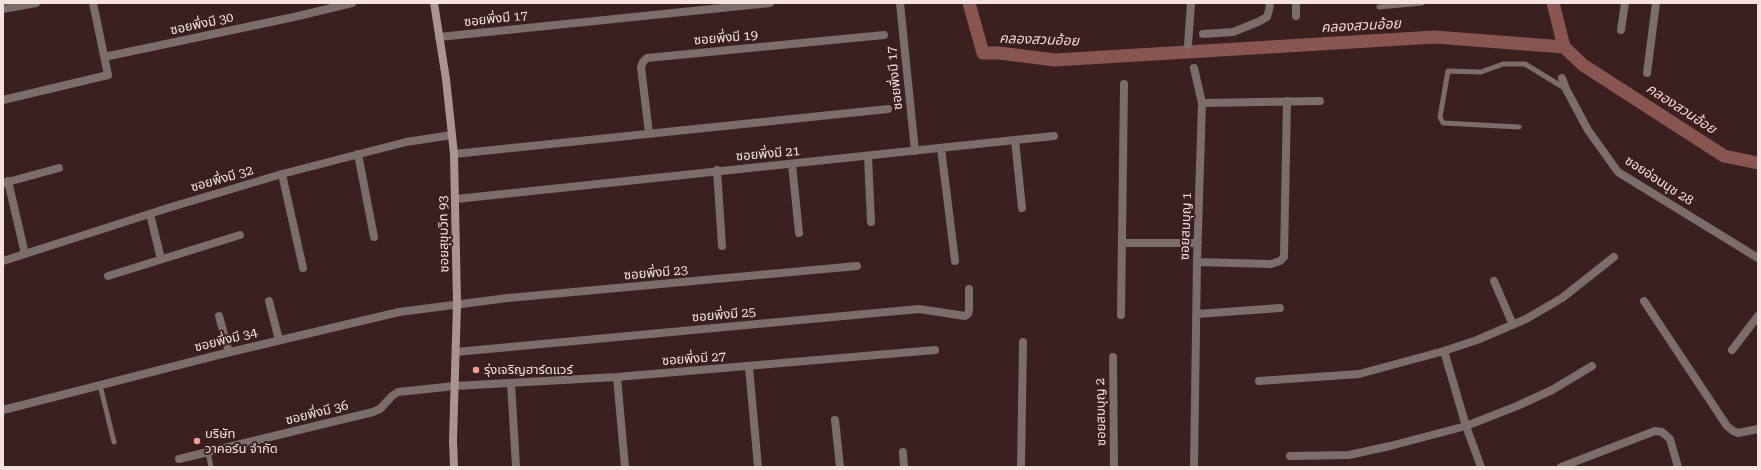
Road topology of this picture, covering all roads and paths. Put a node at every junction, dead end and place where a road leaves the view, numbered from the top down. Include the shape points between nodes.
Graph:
1 (36, 3) edge
2 (93, 3) edge
3 (352, 3) edge
4 (434, 3) edge
5 (770, 3) edge
6 (900, 3) edge
7 (1191, 3) edge
8 (1270, 3) edge
9 (1296, 3) edge
10 (1422, 3) edge
11 (1626, 3) edge
12 (1656, 3) edge
13 (1379, 7) dead end
14 (3, 9) edge
15 (1296, 16) dead end
16 (1621, 30) dead end
17 (1203, 34) dead end
18 (884, 35) dead end
19 (439, 37) junction
20 (1188, 45) dead end
21 (104, 57) junction
22 (1194, 68) dead end
23 (1647, 74) dead end
24 (1562, 78) dead end
25 (1124, 84) dead end
26 (1566, 90) junction
27 (3, 100) edge
28 (1320, 100) dead end
29 (1287, 101) junction
30 (1202, 103) junction
31 (888, 109) dead end
32 (1519, 127) dead end
33 (649, 133) junction
34 (452, 135) junction
35 (1054, 136) dead end
36 (1015, 140) junction
37 (941, 148) junction
38 (915, 151) junction
39 (358, 154) junction
40 (454, 154) junction
41 (868, 156) junction
42 (792, 164) junction
43 (59, 168) dead end
44 (717, 170) junction
45 (282, 174) junction
46 (5, 182) edge
47 (456, 198) junction
48 (1022, 208) dead end
49 (150, 214) junction
50 (871, 222) dead end
51 (799, 232) dead end
52 (240, 235) dead end
53 (374, 237) dead end
54 (1122, 243) junction
55 (1198, 243) junction
56 (722, 246) dead end
57 (25, 254) junction
58 (1614, 257) dead end
59 (1758, 258) edge
60 (161, 259) junction
61 (3, 261) edge
62 (955, 262) dead end
63 (1197, 262) junction
64 (857, 266) dead end
65 (303, 268) dead end
66 (108, 276) dead end
67 (1494, 281) dead end
68 (970, 289) dead end
69 (269, 301) dead end
70 (1644, 301) dead end
71 (457, 304) junction
72 (1280, 308) dead end
73 (1197, 314) junction
74 (1121, 315) dead end
75 (219, 316) dead end
76 (1758, 316) edge
77 (1513, 325) junction
78 (279, 340) junction
79 (1023, 342) dead end
80 (935, 350) dead end
81 (1732, 350) dead end
82 (1444, 351) junction
83 (229, 352) junction
84 (456, 352) junction
85 (1113, 357) dead end
86 (1592, 366) dead end
87 (749, 367) junction
88 (617, 377) junction
89 (1259, 381) dead end
90 (511, 383) junction
91 (100, 385) junction
92 (455, 386) junction
93 (3, 410) edge
94 (835, 420) dead end
95 (1466, 426) junction
96 (1758, 429) edge
97 (114, 442) dead end
98 (208, 452) junction
99 (903, 452) dead end
100 (1290, 456) dead end
101 (179, 459) dead end
102 (211, 467) edge
103 (454, 467) edge
104 (516, 467) edge
105 (625, 467) edge
106 (758, 467) edge
107 (840, 467) edge
108 (904, 467) edge
109 (1021, 467) edge
110 (1114, 467) edge
111 (1194, 467) edge
112 (1481, 467) edge
113 (1562, 467) edge
114 (1678, 467) edge

1 - 14 street
2 - 21 street
3 - 21 street, ซอยพึ่งมี 30
4 - 19 street, ซอยสุขุมวิท 93
5 - 19 street, ซอยพึ่งมี 17
6 - 38 street, ซอยพึ่งมี 17
7 - 20 street
8 - 17 street via 1267,17 1258,22 1233,32
9 - 15 street
10 - 13 lane
11 - 16 street
12 - 23 street
18 - 33 street, ซอยพึ่งมี 19 via 647,58 641,67
19 - 34 street, ซอยสุขุมวิท 93
21 - 27 street via 108,75
22 - 30 street, ซอยสมบุญ 1
24 - 26 street, ซอยอ่อนนุช 28
25 - 54 street
26 - 32 lane via 1525,64 1503,64 1481,72 1448,71 1440,117 1443,123
26 - 59 street, ซอยอ่อนนุช 28 via 1588,130 1618,172
28 - 29 street
29 - 30 street
29 - 63 street via 1284,257 1271,264
30 - 55 street, ซอยสมบุญ 1
31 - 33 street
33 - 40 street
34 - 39 street, ซอยพึ่งมี 32 via 406,142
34 - 40 street, ซอยสุขุมวิท 93
35 - 36 street, ซอยพึ่งมี 21
36 - 37 street, ซอยพึ่งมี 21
36 - 48 street
37 - 38 street, ซอยพึ่งมี 21
37 - 62 street
38 - 41 street, ซอยพึ่งมี 21
39 - 45 street, ซอยพึ่งมี 32
39 - 53 street
40 - 47 street, ซอยสุขุมวิท 93
41 - 42 street, ซอยพึ่งมี 21
41 - 50 street
42 - 44 street, ซอยพึ่งมี 21
42 - 51 street
43 - 46 street
44 - 47 street, ซอยพึ่งมี 21
44 - 56 street
45 - 49 street, ซอยพึ่งมี 32
45 - 65 street
46 - 57 street
47 - 71 street, ซอยสุขุมวิท 93
49 - 57 street, ซอยพึ่งมี 32
49 - 60 street
52 - 60 street
54 - 55 street
54 - 74 street
55 - 63 street, ซอยสมบุญ 1
57 - 61 street, ซอยพึ่งมี 32
58 - 77 street via 1562,298
60 - 66 street
63 - 73 street, ซอยสมบุญ 1
64 - 71 street, ซอยพึ่งมี 23
67 - 77 street
68 - 84 street, ซอยพึ่งมี 25 via 969,310 965,316 919,309
69 - 78 street
70 - 96 street via 1727,426 1738,433
71 - 78 street, ซอยพึ่งมี 34 via 382,315
71 - 84 street, ซอยสุขุมวิท 93
72 - 73 street
73 - 111 street, ซอยสมบุญ 1
75 - 83 street
76 - 81 street
77 - 82 street
78 - 83 street, ซอยพึ่งมี 34
79 - 109 street
80 - 87 street, ซอยพึ่งมี 27
82 - 89 street via 1360,374
82 - 95 street
83 - 91 street, ซอยพึ่งมี 34
84 - 92 street, ซอยสุขุมวิท 93
85 - 110 street, ซอยสมบุญ 2
86 - 95 street via 1552,390
87 - 88 street, ซอยพึ่งมี 27
87 - 106 street
88 - 90 street, ซอยพึ่งมี 27
88 - 105 street
90 - 92 street, ซอยพึ่งมี 27
90 - 104 street
91 - 93 street, ซอยพึ่งมี 34
91 - 97 lane
92 - 98 street, ซอยพึ่งมี 36 via 398,392 380,409 373,412
92 - 103 street, ซอยสุขุมวิท 93
94 - 107 street
95 - 100 street via 1349,455
95 - 112 street
98 - 101 street, ซอยพึ่งมี 36
98 - 102 lane
99 - 108 street
113 - 114 street via 1655,431 1662,432 1670,439

